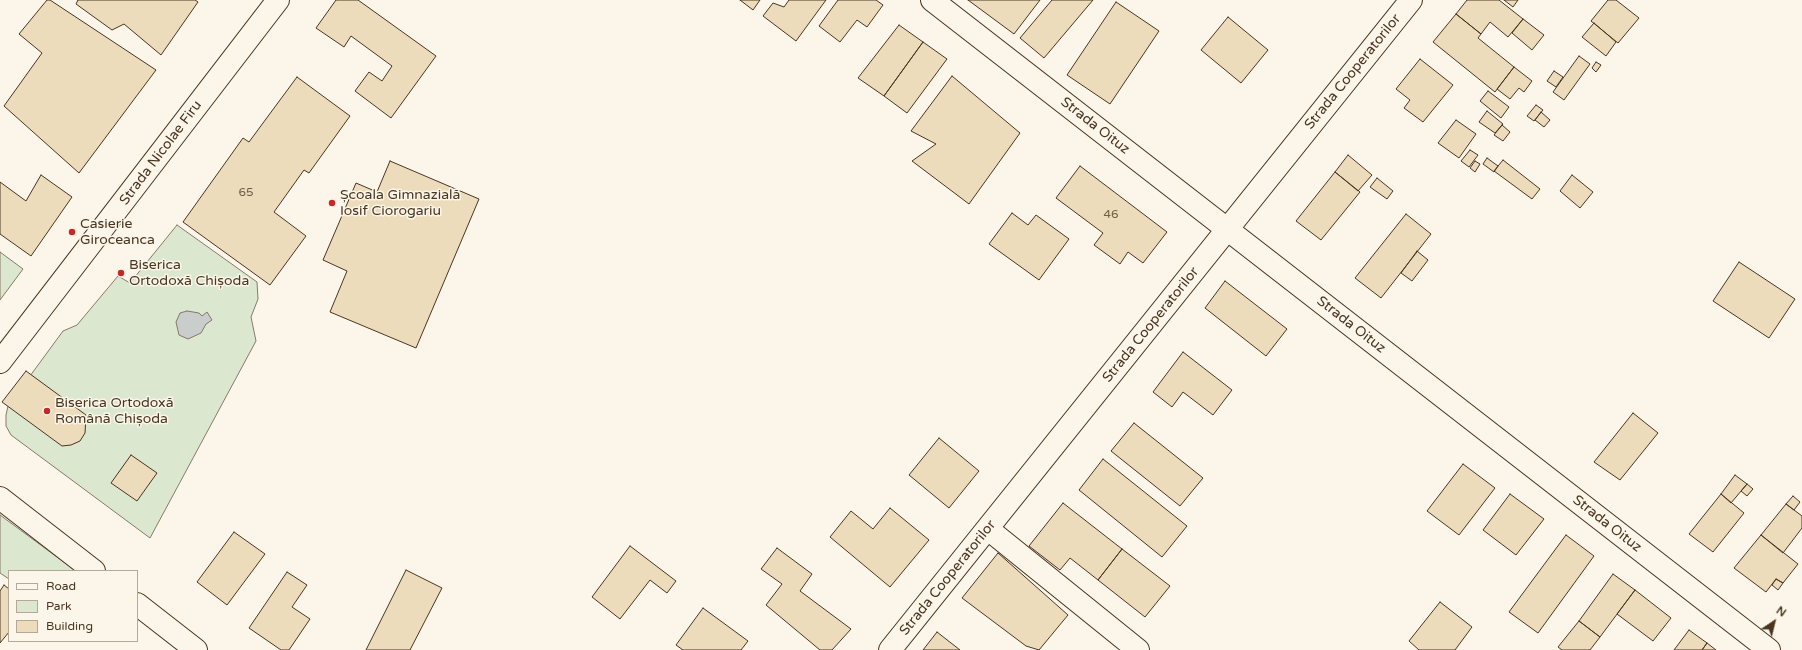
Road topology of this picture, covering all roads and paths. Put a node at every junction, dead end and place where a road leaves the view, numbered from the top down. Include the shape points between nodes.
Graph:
1 (278, 0) edge
2 (932, 0) edge
3 (1411, 0) edge
4 (1228, 229) junction
5 (0, 362) edge
6 (0, 498) edge
7 (988, 529) junction
8 (93, 570) edge
9 (138, 605) edge
10 (196, 650) edge
11 (890, 650) edge
12 (1138, 650) edge
13 (1769, 650) edge

1 - 5 street, Strada Nicolae Firu
2 - 4 street, Strada Oituz
3 - 4 street, Strada Cooperatorilor
4 - 7 street, Strada Cooperatorilor
4 - 13 street, Strada Oituz
6 - 8 street
7 - 11 street, Strada Cooperatorilor
7 - 12 street
9 - 10 street

